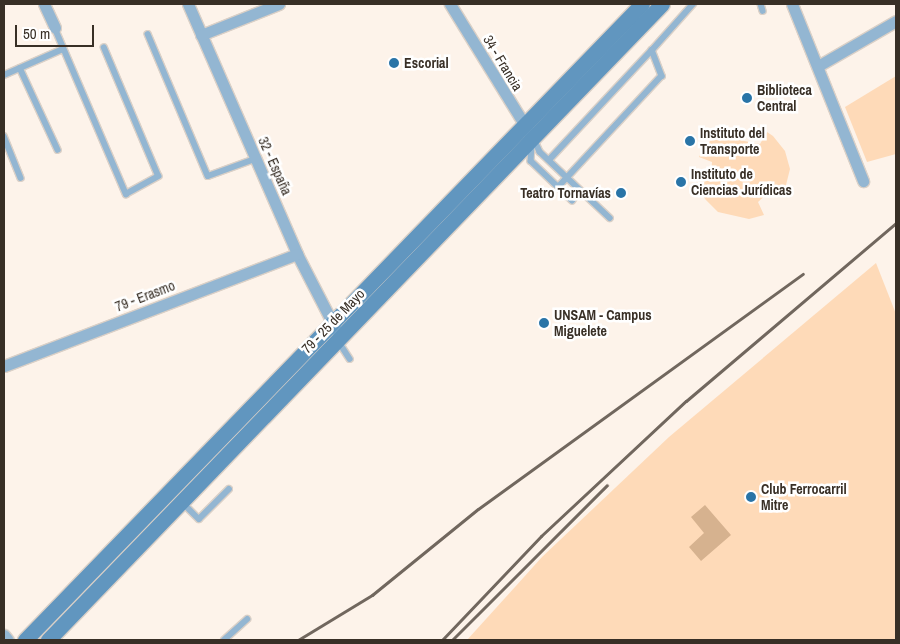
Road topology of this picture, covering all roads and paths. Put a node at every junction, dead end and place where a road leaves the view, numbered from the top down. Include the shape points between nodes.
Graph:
1 (44, 4) edge
2 (188, 4) edge
3 (279, 4) edge
4 (450, 4) edge
5 (642, 4) edge
6 (662, 4) edge
7 (693, 4) edge
8 (761, 4) edge
9 (792, 4) edge
10 (764, 11) dead end
11 (896, 21) edge
12 (55, 28) joint
13 (148, 34) dead end
14 (201, 35) junction
15 (104, 48) dead end
16 (63, 49) junction
17 (652, 50) junction
18 (818, 66) junction
19 (20, 68) junction
20 (4, 75) edge
21 (523, 124) junction
22 (4, 136) edge
23 (533, 137) junction
24 (58, 150) dead end
25 (255, 159) junction
26 (549, 160) junction
27 (22, 178) dead end
28 (567, 178) junction
29 (863, 181) dead end
30 (559, 187) junction
31 (580, 191) junction
32 (610, 218) dead end
33 (297, 254) junction
34 (332, 322) junction
35 (340, 337) junction
36 (350, 359) dead end
37 (4, 366) edge
38 (229, 489) dead end
39 (170, 490) junction
40 (181, 501) junction
41 (248, 619) dead end
42 (4, 635) edge
43 (8, 640) edge
44 (25, 640) edge
45 (48, 640) edge
46 (224, 640) edge

1 - 12 street
2 - 14 street, 32 - España
3 - 14 street
4 - 21 street, 34 - Francia
5 - 21 main road, 79 - 25 de Mayo
6 - 23 main road, 79 - 25 de Mayo
7 - 17 lane
8 - 10 lane
9 - 18 street
11 - 18 street
12 - 16 lane
13 - 25 lane via 208,176
14 - 25 street, 32 - España
15 - 16 lane via 158,176 126,194
16 - 19 lane
17 - 26 lane
17 - 28 lane via 662,76
18 - 29 street
19 - 20 lane
19 - 24 lane
21 - 23 street, 34 - Francia
21 - 34 main road, 79 - 25 de Mayo
22 - 27 lane
23 - 26 lane
23 - 30 lane via 531,161
23 - 35 main road, 79 - 25 de Mayo
25 - 33 street, 32 - España
26 - 28 lane
28 - 30 lane
28 - 31 lane
30 - 31 lane via 572,200
31 - 32 lane
33 - 34 street, 32 - España
33 - 37 street, 79 - Erasmo
34 - 35 street, 32 - España
34 - 39 main road, 79 - 25 de Mayo
35 - 36 lane via 339,345
35 - 40 main road, 79 - 25 de Mayo
38 - 40 lane via 199,519
39 - 40 lane
39 - 44 main road, 79 - 25 de Mayo
40 - 45 main road, 79 - 25 de Mayo
41 - 46 lane
42 - 43 street

